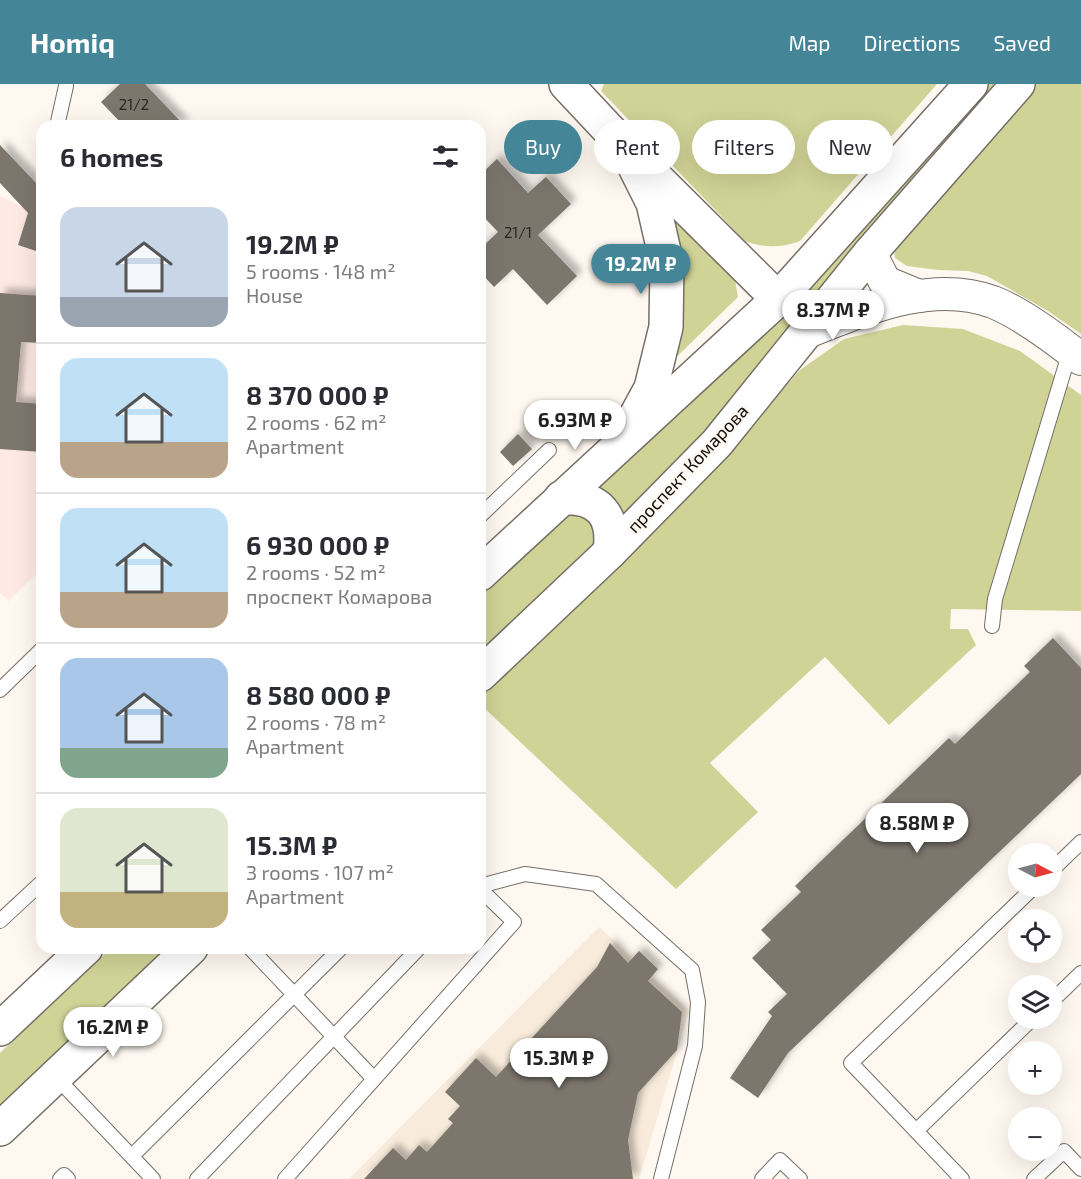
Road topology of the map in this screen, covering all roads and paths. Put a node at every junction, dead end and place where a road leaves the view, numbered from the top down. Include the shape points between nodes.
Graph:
1 (971, 84) edge
2 (1018, 84) edge
3 (66, 85) edge
4 (578, 88) edge
5 (58, 120) edge
6 (603, 120) edge
7 (638, 174) edge
8 (652, 174) edge
9 (870, 253) junction
10 (919, 296) junction
11 (778, 299) junction
12 (807, 332) junction
13 (1076, 355) edge
14 (622, 443) junction
15 (549, 450) dead end
16 (561, 498) junction
17 (486, 510) edge
18 (610, 552) junction
19 (486, 568) edge
20 (992, 626) dead end
21 (36, 655) edge
22 (486, 669) edge
23 (0, 690) edge
24 (1081, 842) edge
25 (1062, 860) edge
26 (486, 886) edge
27 (36, 888) edge
28 (486, 894) edge
29 (1024, 897) edge
30 (0, 921) edge
31 (486, 953) edge
32 (80, 954) edge
33 (185, 954) edge
34 (256, 954) edge
35 (335, 954) edge
36 (413, 954) edge
37 (485, 954) edge
38 (1081, 973) edge
39 (1062, 991) edge
40 (294, 995) junction
41 (0, 1029) edge
42 (1023, 1029) edge
43 (333, 1036) junction
44 (56, 1077) junction
45 (374, 1079) junction
46 (0, 1130) edge
47 (916, 1131) junction
48 (132, 1156) junction
49 (1081, 1169) edge
50 (60, 1179) edge
51 (68, 1179) edge
52 (153, 1179) edge
53 (197, 1179) edge
54 (285, 1179) edge
55 (661, 1179) edge
56 (762, 1179) edge
57 (800, 1179) edge
58 (962, 1179) edge
59 (1034, 1179) edge

1 - 11 main road
2 - 9 main road, проспект Комарова
3 - 5 lane
4 - 6 main road
7 - 14 main road via 653,203 667,264 666,327 651,388
8 - 11 main road
9 - 10 street via 885,282
9 - 12 main road, проспект Комарова
10 - 12 street via 874,305
10 - 13 street via 957,294 993,302
11 - 14 main road
12 - 18 main road, проспект Комарова via 717,443
13 - 20 lane via 995,599
14 - 16 main road
15 - 17 lane
16 - 18 main road via 579,497 596,504 607,517 612,534
16 - 19 main road
18 - 22 main road, проспект Комарова
21 - 23 lane
24 - 25 lane
26 - 55 lane via 525,874 596,884 692,970 698,1002 695,1046
27 - 30 lane
28 - 31 lane via 514,922
29 - 47 lane via 851,1063
32 - 41 main road
33 - 44 main road
34 - 40 lane
35 - 40 lane
36 - 43 lane
37 - 45 lane
38 - 39 lane
40 - 43 lane
40 - 48 lane
42 - 47 lane
43 - 45 lane
43 - 53 lane
44 - 46 main road
44 - 48 lane
45 - 54 lane
47 - 58 lane
48 - 52 lane
49 - 59 lane via 1064,1151
50 - 51 lane via 64,1175
56 - 57 lane via 780,1160

